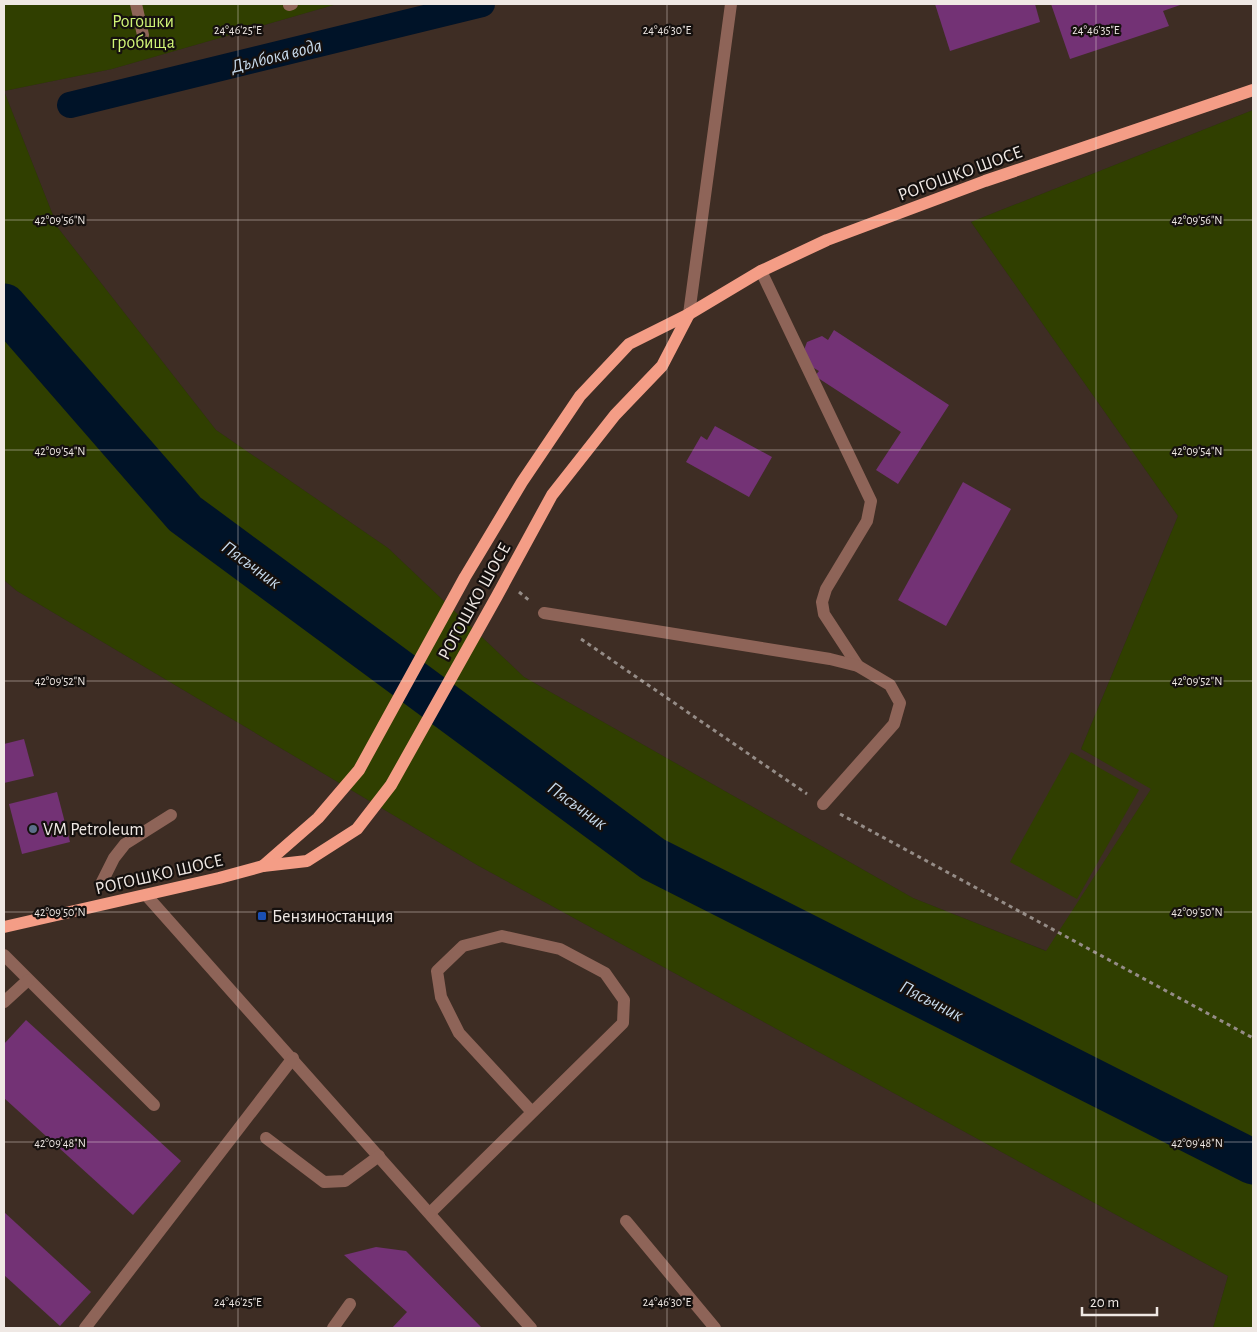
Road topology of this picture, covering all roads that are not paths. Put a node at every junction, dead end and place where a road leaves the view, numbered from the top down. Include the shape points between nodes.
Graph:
1 (136, 4) edge
2 (731, 4) edge
3 (144, 35) dead end
4 (1253, 90) edge
5 (761, 271) junction
6 (689, 314) junction
7 (544, 613) road end
8 (858, 666) junction
9 (823, 804) road end
10 (171, 814) dead end
11 (263, 866) junction
12 (101, 884) dead end
13 (146, 895) junction
14 (4, 927) edge
15 (4, 955) edge
16 (28, 980) junction
17 (4, 1002) edge
18 (293, 1058) junction
19 (154, 1105) dead end
20 (532, 1112) junction
21 (266, 1138) dead end
22 (379, 1156) junction
23 (430, 1213) junction
24 (626, 1221) dead end
25 (350, 1304) dead end
26 (85, 1328) edge
27 (332, 1328) edge
28 (531, 1328) edge
29 (715, 1328) edge

1 - 3 street
2 - 6 street
4 - 5 main road, РОГОШКО ШОСЕ via 984,181 827,240
5 - 6 main road, РОГОШКО ШОСЕ
5 - 8 street via 871,501 867,521 826,589 822,602 824,614
6 - 11 main road, РОГОШКО ШОСЕ via 629,344 580,396 522,482 465,577 359,770 318,818
6 - 11 main road, РОГОШКО ШОСЕ via 662,366 615,415 552,495 390,785 357,830 308,861
7 - 8 street
8 - 9 street via 890,685 900,703 894,724
10 - 12 street via 125,844
11 - 13 main road, РОГОШКО ШОСЕ
13 - 14 main road, РОГОШКО ШОСЕ
13 - 18 street
15 - 16 street
16 - 17 street
16 - 19 street
18 - 22 street
18 - 26 street
20 - 20 street via 622,1022 624,1000 605,973 560,949 502,936 463,946 437,971 441,997 459,1032
20 - 23 street
21 - 22 street via 324,1182 345,1181
22 - 23 street
23 - 28 street
24 - 29 street
25 - 27 street

